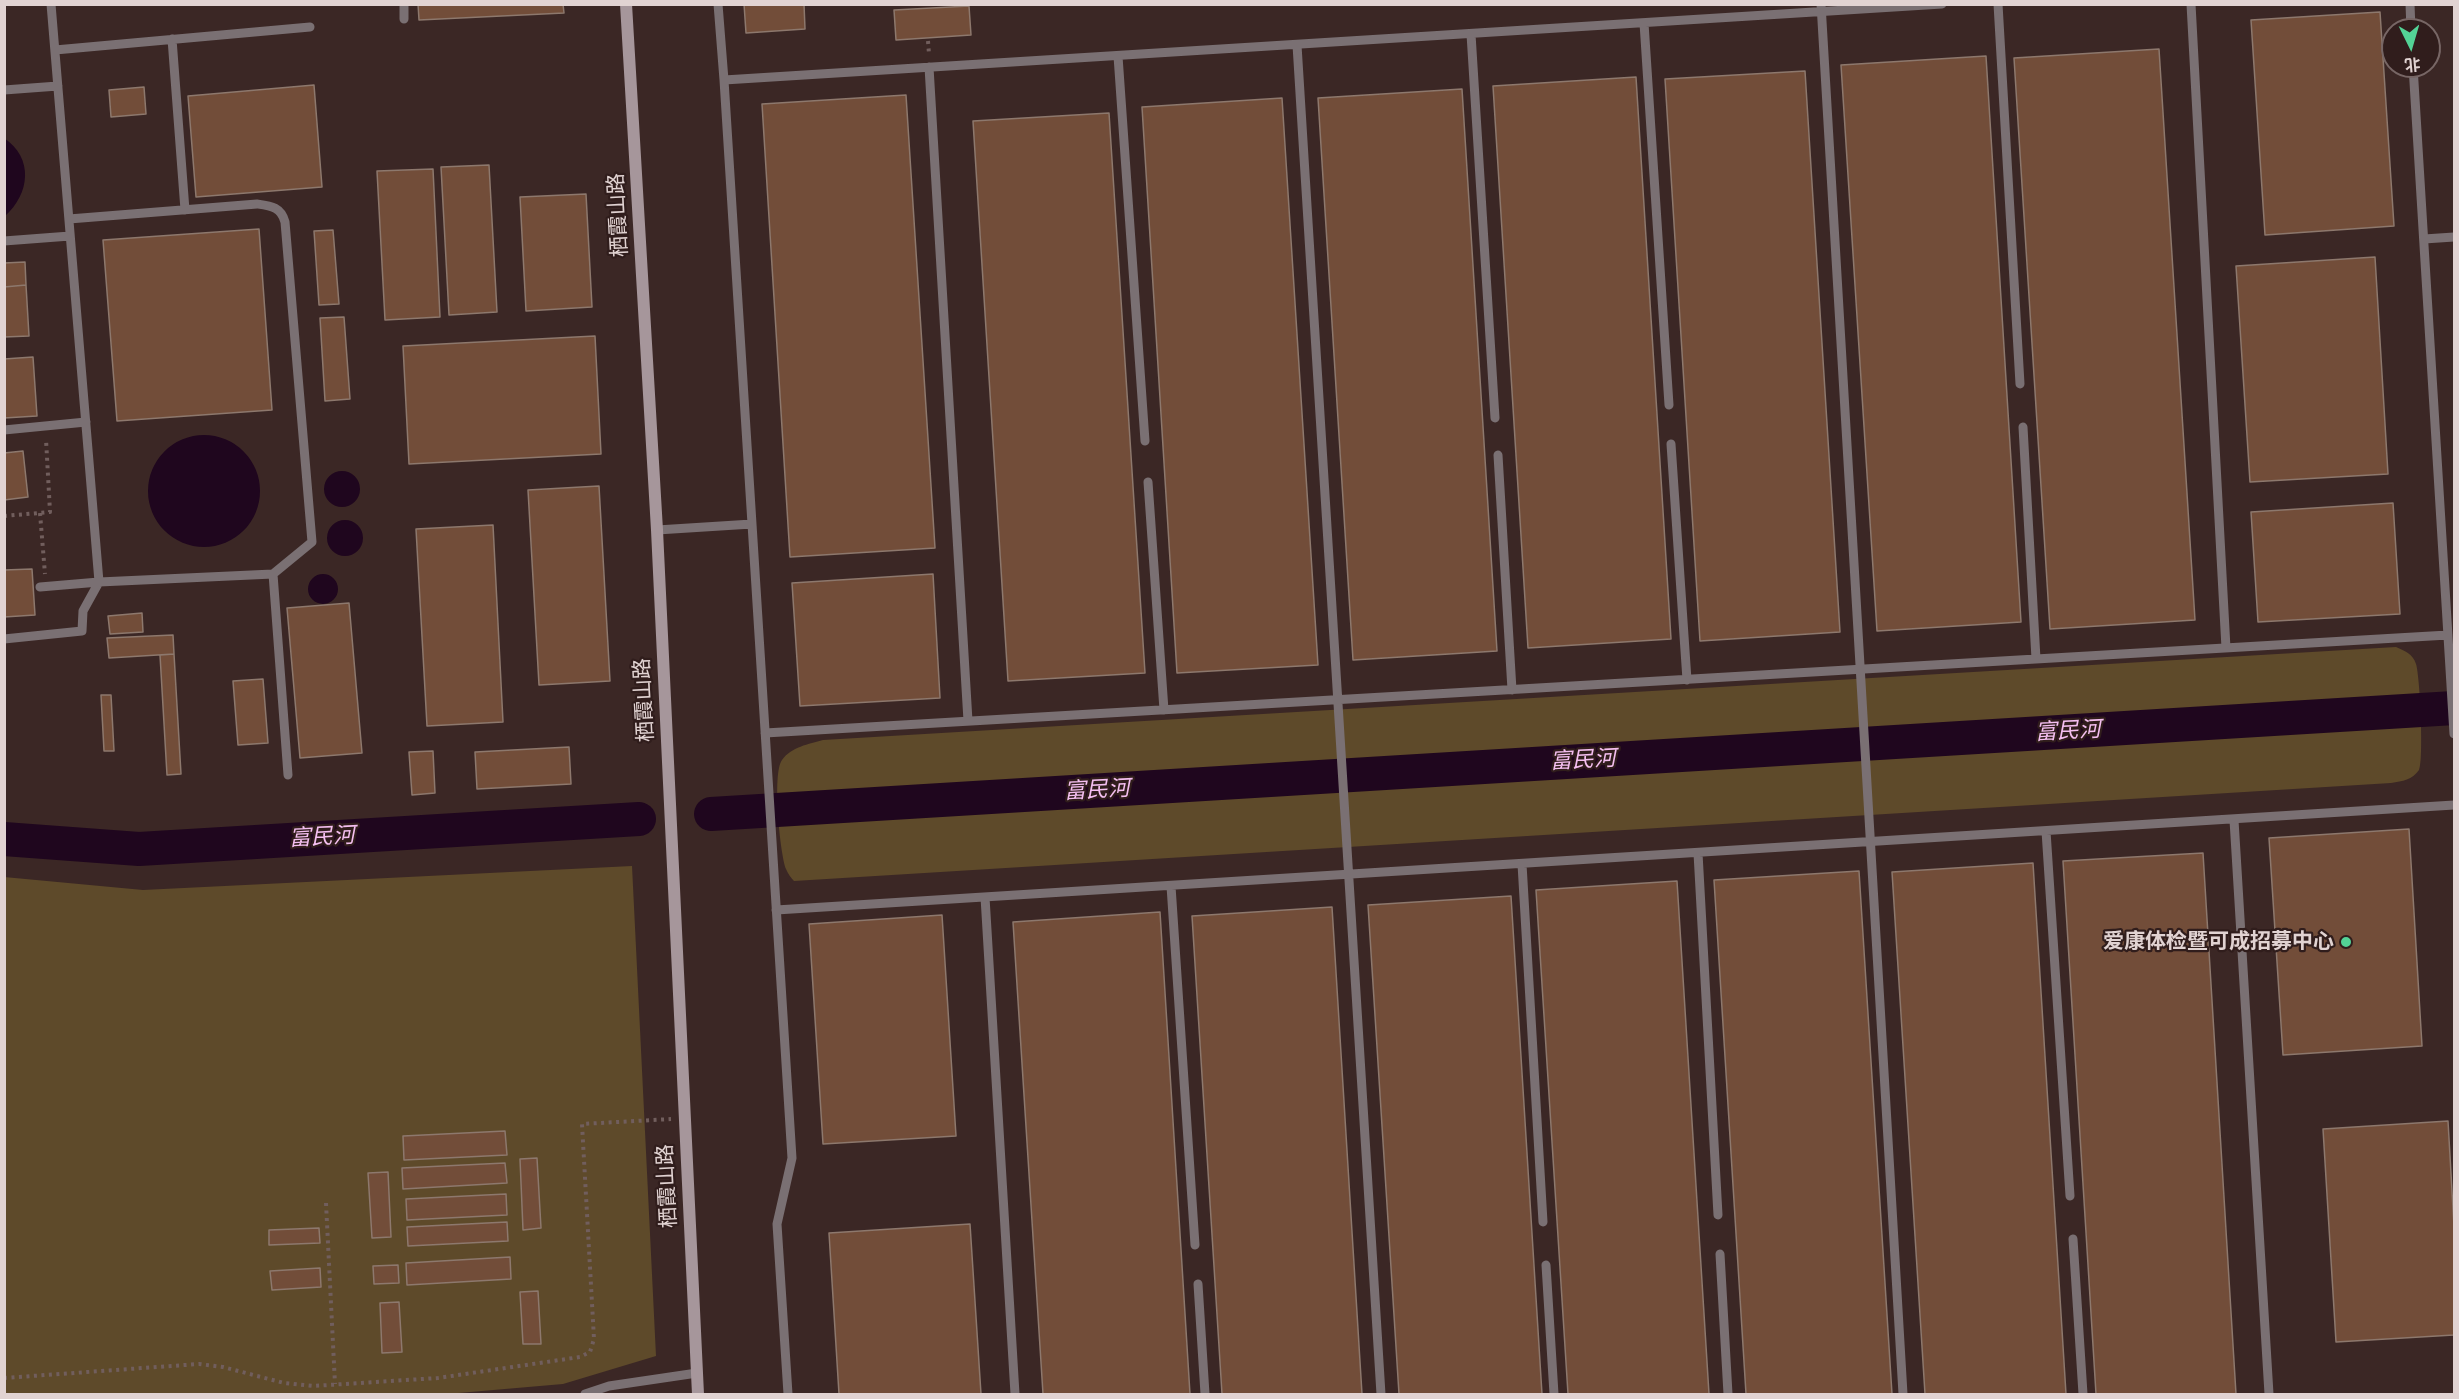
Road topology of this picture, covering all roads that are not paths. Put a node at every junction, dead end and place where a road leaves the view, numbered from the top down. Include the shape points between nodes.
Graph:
1 (51, 4) edge
2 (404, 4) edge
3 (626, 4) edge
4 (718, 4) edge
5 (1942, 4) edge
6 (1998, 4) edge
7 (2191, 4) edge
8 (1821, 8) edge
9 (404, 19) dead end
10 (1644, 23) junction
11 (310, 27) dead end
12 (1471, 34) junction
13 (172, 39) junction
14 (1297, 45) junction
15 (55, 50) junction
16 (1118, 56) junction
17 (929, 67) junction
18 (2414, 78) edge
19 (724, 80) junction
20 (58, 86) junction
21 (4, 90) edge
22 (185, 210) junction
23 (69, 219) junction
24 (70, 236) junction
25 (2454, 237) edge
26 (2424, 239) junction
27 (4, 241) edge
28 (2020, 384) dead end
29 (1669, 405) dead end
30 (1495, 418) dead end
31 (86, 422) junction
32 (2023, 427) dead end
33 (4, 429) edge
34 (1145, 441) dead end
35 (1671, 444) dead end
36 (1498, 455) dead end
37 (1148, 482) dead end
38 (752, 524) junction
39 (657, 530) junction
40 (273, 574) junction
41 (99, 582) junction
42 (43, 587) road end
43 (2448, 635) junction
44 (4, 639) edge
45 (2226, 648) junction
46 (2036, 659) junction
47 (1860, 669) junction
48 (1687, 680) junction
49 (1512, 690) junction
50 (1338, 700) junction
51 (1164, 710) junction
52 (968, 722) junction
53 (765, 734) junction
54 (2454, 734) edge
55 (288, 775) dead end
56 (2454, 805) edge
57 (2234, 820) junction
58 (2046, 831) junction
59 (1870, 843) junction
60 (1698, 853) junction
61 (1522, 864) junction
62 (1349, 875) junction
63 (1171, 886) junction
64 (985, 897) junction
65 (776, 910) junction
66 (2070, 1196) dead end
67 (1718, 1215) dead end
68 (1544, 1222) dead end
69 (2073, 1239) dead end
70 (1195, 1245) dead end
71 (1720, 1254) dead end
72 (1546, 1265) dead end
73 (1198, 1284) dead end
74 (697, 1373) junction
75 (585, 1395) edge
76 (698, 1395) edge
77 (788, 1395) edge
78 (1015, 1395) edge
79 (1205, 1395) edge
80 (1381, 1395) edge
81 (1554, 1395) edge
82 (1728, 1395) edge
83 (1903, 1395) edge
84 (2083, 1395) edge
85 (2269, 1395) edge

1 - 15 lane
2 - 9 lane
3 - 39 street, 栖霞山路
4 - 19 lane
5 - 8 lane
6 - 28 lane
7 - 45 lane
8 - 10 lane
8 - 47 lane
10 - 12 lane
10 - 29 lane
11 - 13 lane
12 - 14 lane
12 - 30 lane
13 - 15 lane
13 - 22 lane
14 - 16 lane
14 - 50 lane
15 - 20 lane
16 - 17 lane
16 - 34 lane
17 - 19 lane
17 - 52 lane
18 - 26 lane
19 - 38 lane
20 - 21 lane
20 - 23 lane
22 - 23 lane
22 - 40 lane via 257,204 272,206 282,213 285,222 312,542
23 - 24 lane
24 - 27 lane
24 - 31 lane
25 - 26 lane
26 - 43 lane
31 - 33 lane
31 - 41 lane
32 - 46 lane
35 - 48 lane
36 - 49 lane
37 - 51 lane
38 - 39 lane
38 - 53 lane
39 - 74 street, 栖霞山路
40 - 41 lane
40 - 55 lane
41 - 42 lane
41 - 44 lane via 83,610 82,631
43 - 45 lane
43 - 54 lane
45 - 46 lane
46 - 47 lane
47 - 48 lane
47 - 59 lane
48 - 49 lane
49 - 50 lane
50 - 51 lane
50 - 62 lane
51 - 52 lane
52 - 53 lane
53 - 65 lane
56 - 57 lane
57 - 58 lane
57 - 85 lane
58 - 59 lane
58 - 66 lane
59 - 60 lane
59 - 83 lane
60 - 61 lane
60 - 67 lane
61 - 62 lane
61 - 68 lane
62 - 63 lane
62 - 80 lane
63 - 64 lane
63 - 70 lane
64 - 65 lane
64 - 78 lane
65 - 77 lane via 792,1158 777,1224
69 - 84 lane
71 - 82 lane
72 - 81 lane
73 - 79 lane
74 - 75 lane via 609,1386
74 - 76 street, 栖霞山路

